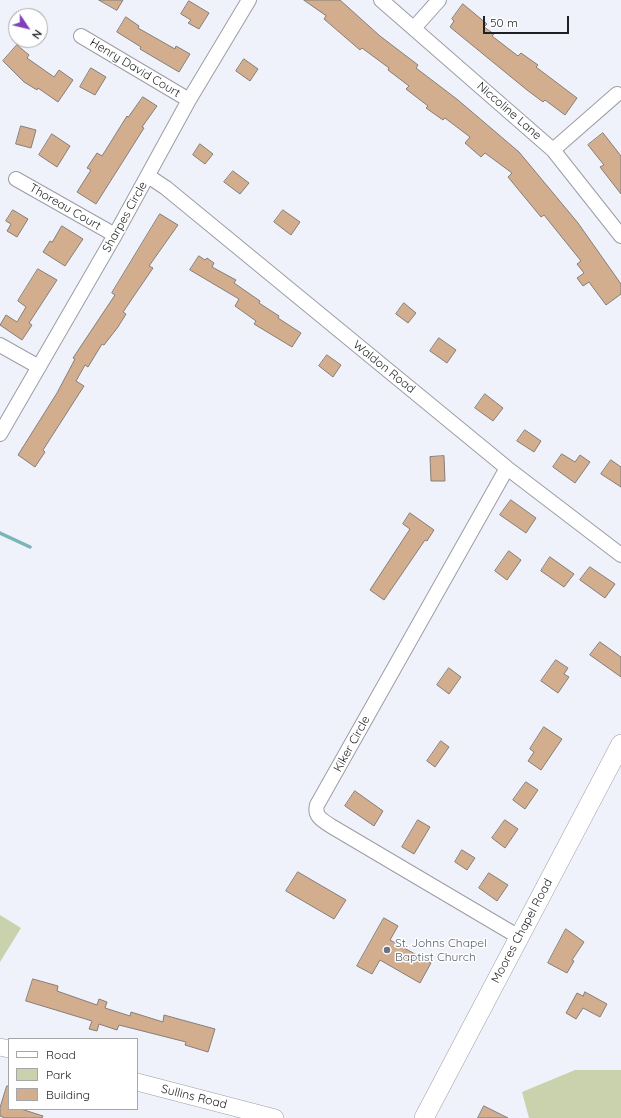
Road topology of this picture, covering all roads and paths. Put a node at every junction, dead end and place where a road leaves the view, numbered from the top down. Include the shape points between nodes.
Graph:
1 (249, 0) edge
2 (381, 0) edge
3 (439, 0) edge
4 (414, 28) junction
5 (81, 36) dead end
6 (617, 94) dead end
7 (189, 100) junction
8 (553, 150) junction
9 (148, 176) junction
10 (16, 179) dead end
11 (115, 236) junction
12 (621, 236) edge
13 (0, 345) edge
14 (39, 367) junction
15 (0, 434) edge
16 (507, 468) junction
17 (621, 555) edge
18 (621, 744) edge
19 (519, 937) junction
20 (138, 1082) edge
21 (275, 1118) edge
22 (424, 1118) edge

1 - 7 street, Sharpes Circle
2 - 4 street, Niccoline Lane
3 - 4 street
4 - 8 street, Niccoline Lane
5 - 7 street, Henry David Court
6 - 8 street
7 - 9 street, Sharpes Circle
8 - 12 street, Niccoline Lane
9 - 11 street, Sharpes Circle
9 - 16 street, Waldon Road via 166,188
10 - 11 street, Thoreau Court
11 - 14 street, Sharpes Circle
13 - 14 street
14 - 15 street, Sharpes Circle
16 - 17 street, Waldon Road
16 - 19 street, Kiker Circle via 317,805 316,812 318,817 331,826
18 - 19 main road, Moores Chapel Road
19 - 22 main road, Moores Chapel Road
20 - 21 street, Sullins Road

